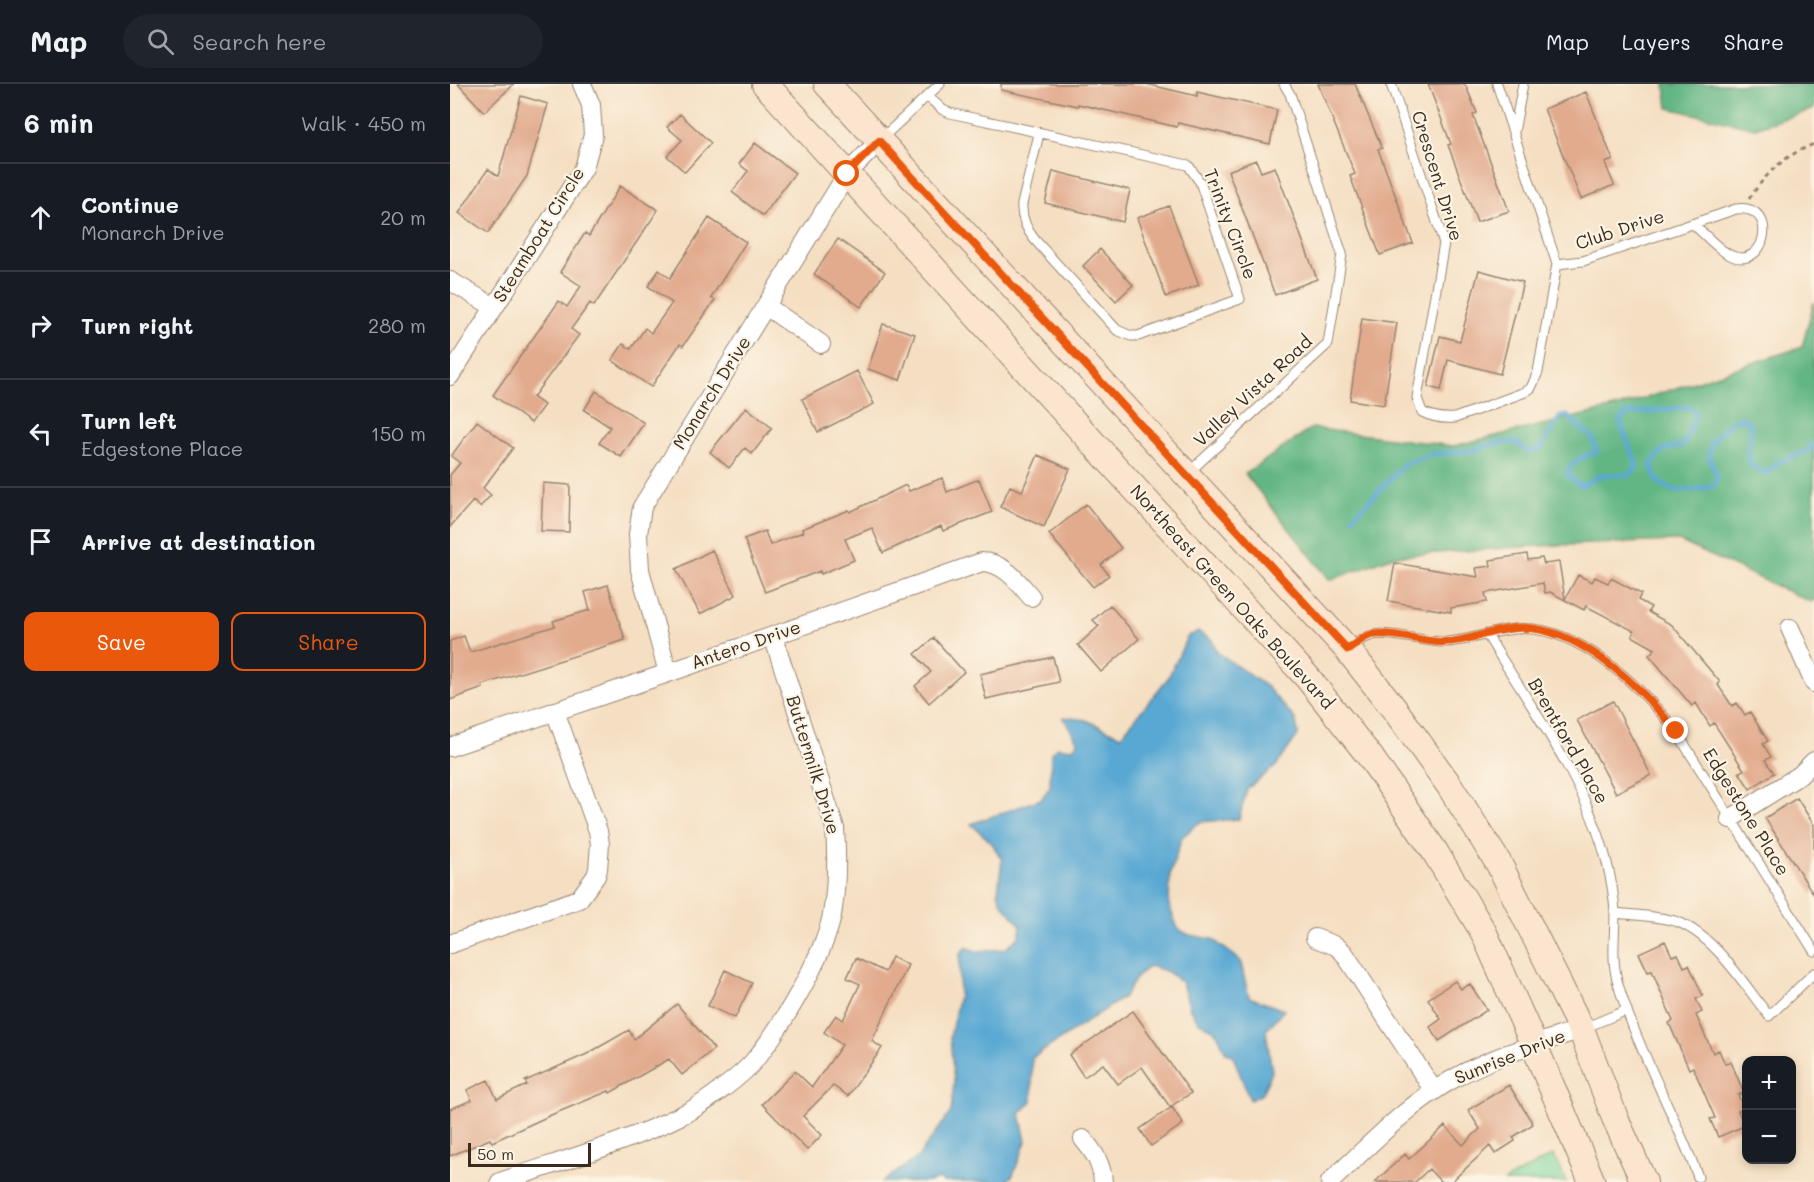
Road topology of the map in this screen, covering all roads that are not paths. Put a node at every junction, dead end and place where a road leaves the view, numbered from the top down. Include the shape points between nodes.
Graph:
1 (582, 84) edge
2 (765, 84) edge
3 (827, 84) edge
4 (940, 84) edge
5 (1284, 84) edge
6 (1391, 84) edge
7 (1497, 84) edge
8 (1523, 84) edge
9 (927, 96) junction
10 (1039, 134) junction
11 (1514, 134) junction
12 (879, 141) junction
13 (847, 174) junction
14 (1693, 224) junction
15 (1557, 264) junction
16 (450, 281) edge
17 (766, 306) junction
18 (494, 307) junction
19 (821, 344) dead end
20 (450, 376) edge
21 (1186, 475) junction
22 (1031, 597) dead end
23 (1790, 628) dead end
24 (1487, 635) junction
25 (773, 636) junction
26 (1348, 650) junction
27 (668, 673) junction
28 (1814, 682) edge
29 (555, 711) junction
30 (450, 747) edge
31 (1814, 760) edge
32 (1730, 819) junction
33 (1615, 913) junction
34 (1315, 938) dead end
35 (450, 944) edge
36 (1814, 951) edge
37 (1814, 973) edge
38 (1627, 1010) junction
39 (1581, 1029) junction
40 (1534, 1045) junction
41 (1434, 1090) junction
42 (1083, 1140) dead end
43 (1698, 1177) dead end
44 (500, 1182) edge
45 (1103, 1182) edge
46 (1330, 1182) edge
47 (1592, 1182) edge
48 (1644, 1182) edge

1 - 18 street, Steamboat Circle via 591,105 593,135 584,168
2 - 13 main road, Northeast Green Oaks Boulevard
3 - 12 main road
4 - 9 lane
5 - 21 lane, Valley Vista Road via 1342,254 1328,344
6 - 15 lane, Crescent Drive via 1444,243 1417,399 1422,412 1455,418 1531,388 1538,372
7 - 11 lane
8 - 11 lane
9 - 10 lane, Trinity Circle via 950,113
9 - 12 lane
10 - 10 lane, Trinity Circle via 1188,165 1200,183 1240,299 1138,336 1117,330 1026,228 1021,211
11 - 15 lane
12 - 13 street, Monarch Drive
12 - 21 main road
13 - 17 street, Monarch Drive
13 - 40 main road, Northeast Green Oaks Boulevard via 1307,677 1371,758 1484,933
14 - 14 lane, Club Drive via 1743,208 1758,216 1764,231 1761,246 1750,255 1736,257
14 - 15 lane, Club Drive via 1583,261
16 - 18 street
17 - 19 street
17 - 27 street, Monarch Drive via 642,507 638,534 640,570
18 - 20 street, Steamboat Circle
21 - 26 main road
22 - 25 street, Antero Drive via 1020,582 994,562 982,562
23 - 28 street
24 - 26 lane, Edgestone Place via 1439,642 1372,635
24 - 32 lane, Edgestone Place via 1515,628 1556,633 1605,663 1665,718
24 - 33 lane, Brentford Place via 1568,768 1590,812 1608,865
25 - 27 street, Antero Drive
25 - 44 street, Buttermilk Drive via 835,828 837,861 831,916 818,953 773,1035 751,1064 709,1099 643,1132
26 - 39 main road via 1449,785 1499,864
27 - 29 street, Antero Drive
29 - 30 street, Antero Drive
29 - 35 street via 598,831 596,876 579,899
31 - 32 street via 1800,775
32 - 36 lane, Edgestone Place
33 - 37 lane via 1675,921 1698,934 1721,955 1769,1016
33 - 38 lane, Brentford Place via 1614,962
34 - 41 street via 1344,953
38 - 39 lane
38 - 43 lane, Brentford Place
39 - 40 street, Sunrise Drive
39 - 48 main road
40 - 41 street, Sunrise Drive via 1470,1070
40 - 47 main road, Northeast Green Oaks Boulevard
41 - 46 street, Sunrise Drive
42 - 45 street via 1100,1163

